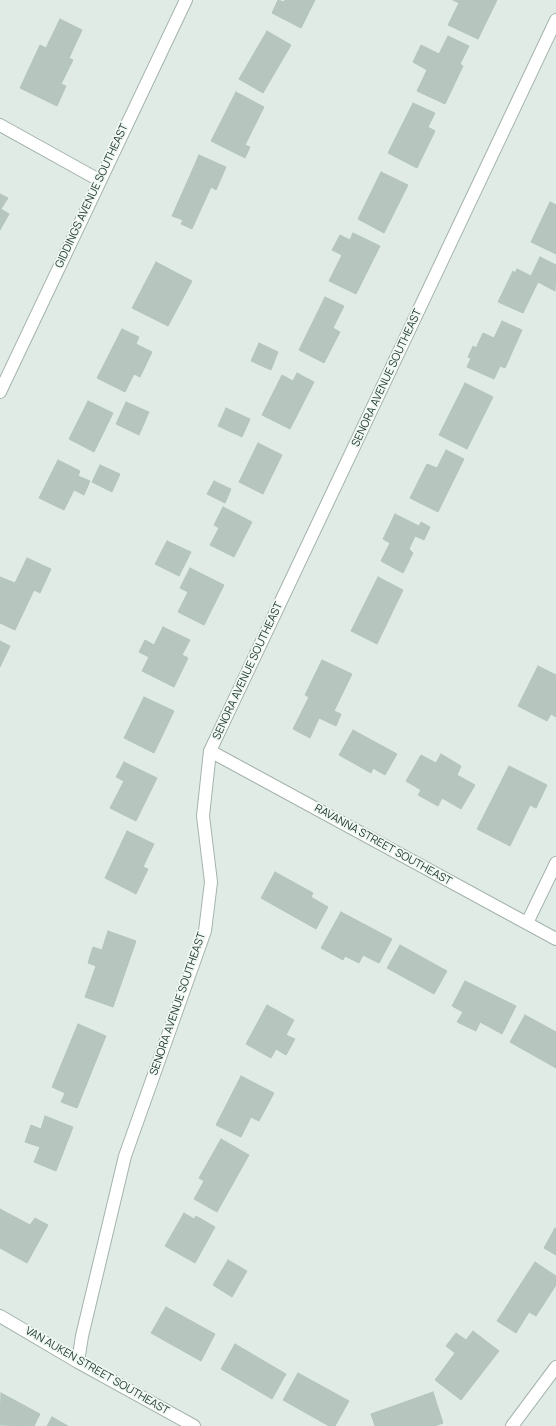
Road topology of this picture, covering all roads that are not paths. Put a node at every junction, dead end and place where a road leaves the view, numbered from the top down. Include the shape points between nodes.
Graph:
1 (186, 0) edge
2 (556, 20) edge
3 (0, 125) edge
4 (99, 180) junction
5 (0, 392) edge
6 (210, 751) junction
7 (556, 863) edge
8 (528, 924) junction
9 (556, 939) edge
10 (0, 1316) edge
11 (78, 1362) junction
12 (556, 1367) edge
13 (194, 1426) edge
14 (512, 1426) edge

1 - 4 street, GIDDINGS AVENUE SOUTHEAST
2 - 6 street, SENORA AVENUE SOUTHEAST
3 - 4 street
4 - 5 street, GIDDINGS AVENUE SOUTHEAST
6 - 8 street, RAVANNA STREET SOUTHEAST
6 - 11 street, SENORA AVENUE SOUTHEAST via 203,816 211,882 205,931 125,1156
7 - 8 street
8 - 9 street, RAVANNA STREET SOUTHEAST
10 - 11 street, VAN AUKEN STREET SOUTHEAST
11 - 13 street, VAN AUKEN STREET SOUTHEAST
12 - 14 street

